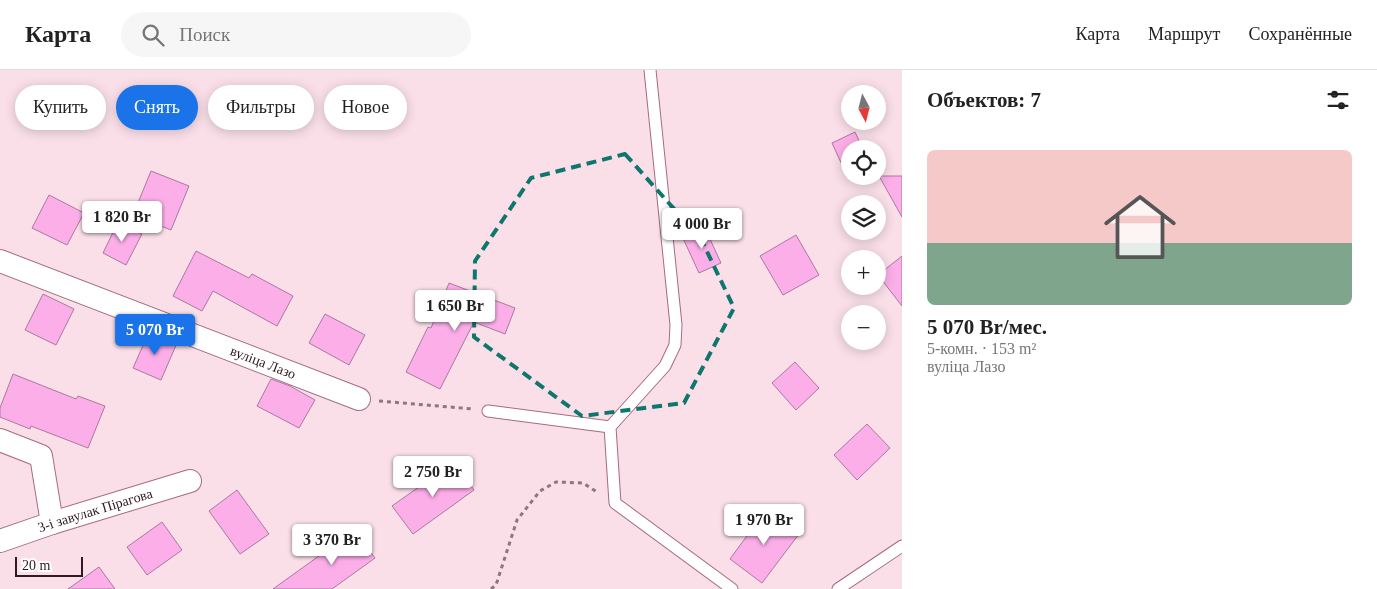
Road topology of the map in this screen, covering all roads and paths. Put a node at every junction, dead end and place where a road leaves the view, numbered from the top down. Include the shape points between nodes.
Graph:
1 (650, 70) edge
2 (0, 261) edge
3 (359, 400) joint
4 (488, 411) joint
5 (610, 427) junction
6 (0, 440) edge
7 (190, 481) dead end
8 (615, 503) junction
9 (52, 523) junction
10 (0, 541) edge
11 (902, 546) edge
12 (491, 589) edge
13 (732, 589) edge
14 (838, 589) edge

1 - 5 lane via 676,326 675,345 665,366
2 - 3 street, вуліца Лазо
3 - 4 path
4 - 5 lane
5 - 8 lane
6 - 9 street via 41,456
7 - 9 street, 3-і завулак Пірагова
8 - 12 path via 583,483 556,482 540,491 517,520 496,584
8 - 13 lane
9 - 10 street, 3-і завулак Пірагова
11 - 14 lane

